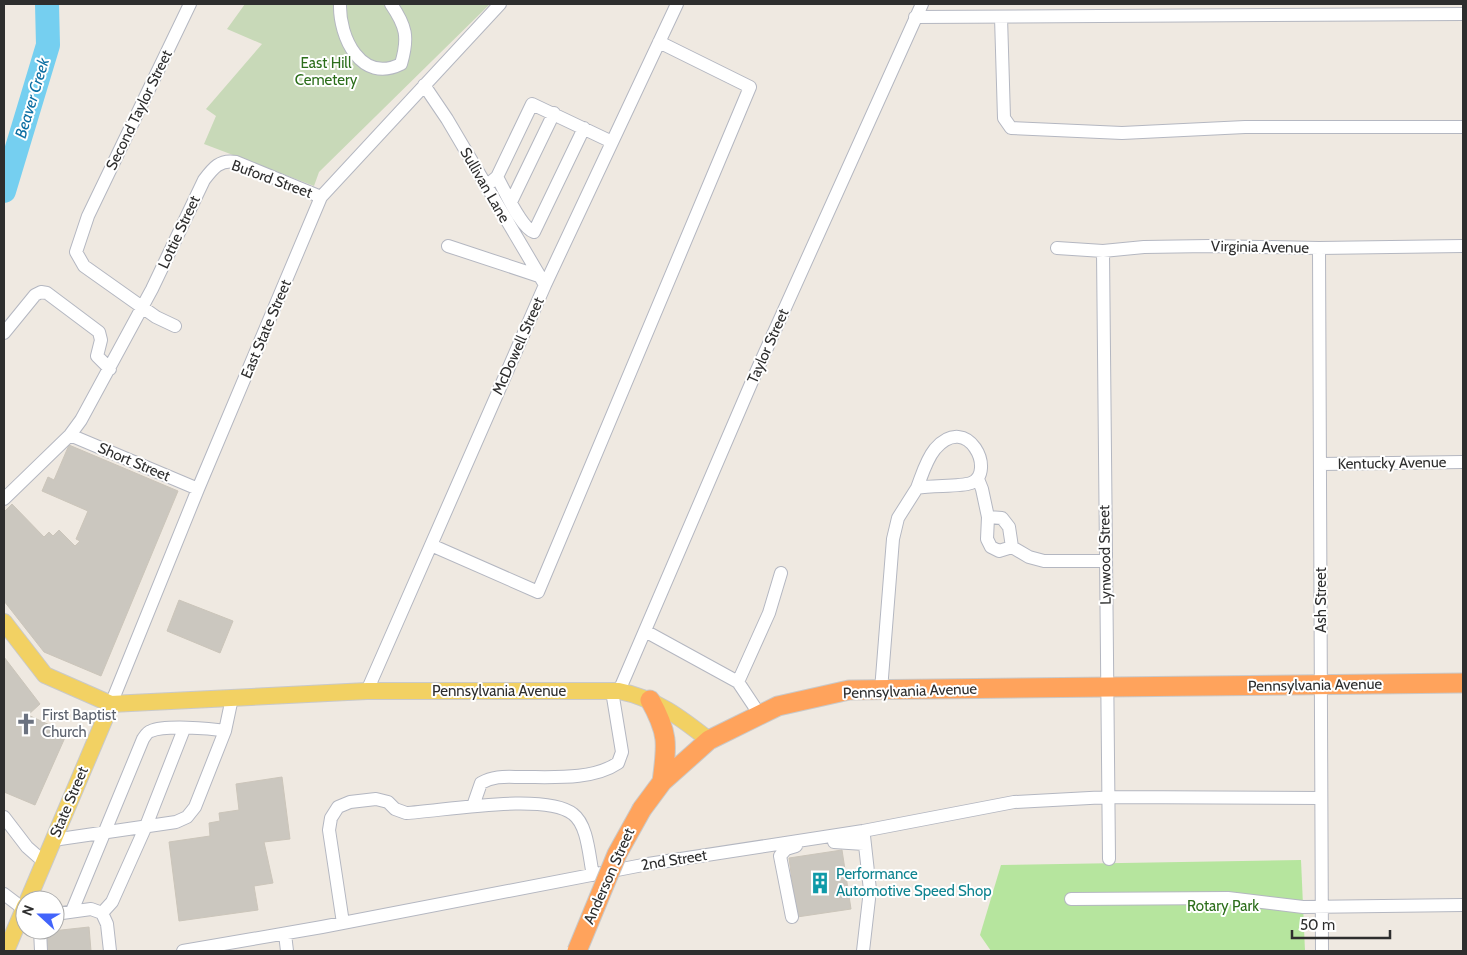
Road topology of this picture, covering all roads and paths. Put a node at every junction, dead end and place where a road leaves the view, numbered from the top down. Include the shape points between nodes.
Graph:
1 (190, 4) edge
2 (340, 4) edge
3 (391, 4) edge
4 (500, 4) edge
5 (677, 4) edge
6 (922, 4) edge
7 (1463, 14) edge
8 (916, 17) junction
9 (1001, 17) junction
10 (659, 42) junction
11 (424, 85) junction
12 (554, 113) junction
13 (1463, 127) edge
14 (584, 128) junction
15 (612, 142) junction
16 (223, 162) joint
17 (497, 177) junction
18 (486, 186) junction
19 (321, 197) junction
20 (511, 202) junction
21 (448, 246) dead end
22 (1463, 246) edge
23 (1057, 248) dead end
24 (1319, 248) junction
25 (1103, 251) junction
26 (542, 281) junction
27 (141, 307) junction
28 (175, 326) dead end
29 (4, 332) edge
30 (110, 369) junction
31 (70, 435) junction
32 (1463, 462) edge
33 (1321, 464) junction
34 (978, 479) junction
35 (198, 488) junction
36 (917, 488) junction
37 (4, 499) edge
38 (988, 516) junction
39 (431, 545) junction
40 (1012, 546) junction
41 (1105, 561) junction
42 (781, 573) dead end
43 (4, 622) edge
44 (645, 631) junction
45 (738, 682) junction
46 (1463, 683) edge
47 (1321, 684) junction
48 (1107, 687) junction
49 (881, 690) junction
50 (367, 691) junction
51 (616, 691) junction
52 (232, 698) junction
53 (650, 700) junction
54 (111, 704) junction
55 (760, 715) junction
56 (184, 728) junction
57 (225, 730) junction
58 (709, 740) junction
59 (662, 782) junction
60 (1108, 797) junction
61 (1321, 798) junction
62 (473, 806) junction
63 (4, 817) edge
64 (146, 826) junction
65 (863, 831) junction
66 (103, 833) junction
67 (53, 840) junction
68 (864, 844) junction
69 (760, 848) junction
70 (780, 856) junction
71 (1109, 859) dead end
72 (44, 862) junction
73 (593, 875) junction
74 (32, 890) edge
75 (4, 894) edge
76 (1071, 898) dead end
77 (15, 900) edge
78 (1463, 905) edge
79 (1322, 906) junction
80 (72, 911) junction
81 (65, 912) edge
82 (102, 913) junction
83 (792, 917) dead end
84 (343, 923) junction
85 (15, 930) edge
86 (285, 934) junction
87 (6, 951) edge
88 (110, 951) edge
89 (184, 951) edge
90 (287, 951) edge
91 (577, 951) edge
92 (863, 951) edge
93 (1322, 951) edge

1 - 27 street, Second Taylor Street via 77,245 79,260 84,266
2 - 3 street via 348,43 364,62 393,68 401,64 406,34 404,22
4 - 11 street, East State Street
5 - 10 street, McDowell Street
6 - 8 street, Taylor Street
7 - 9 street
8 - 9 street
8 - 44 street, Taylor Street via 753,379
9 - 13 street via 1004,118 1011,128 1122,133 1245,127
10 - 15 street, McDowell Street
10 - 39 street via 750,88 538,592
11 - 18 street, Sullivan Lane
11 - 19 street, East State Street
12 - 14 street
12 - 17 street via 534,104 530,106
12 - 20 street
14 - 15 street
14 - 20 street via 534,232 528,229
15 - 26 street, McDowell Street
16 - 19 street, Buford Street via 236,162
16 - 27 street, Lottie Street via 214,166 204,180
17 - 18 street
17 - 20 street
18 - 26 street, Sullivan Lane
19 - 35 street, East State Street
21 - 26 street
22 - 24 street, Virginia Avenue
23 - 25 street, Virginia Avenue
24 - 25 street, Virginia Avenue via 1209,246
24 - 33 street, Ash Street
25 - 41 street, Lynwood Street
26 - 39 street, McDowell Street
27 - 28 street
27 - 30 street, Lottie Street
29 - 30 street via 35,295 47,293 100,332 97,356
30 - 31 street, Lottie Street
31 - 35 street, Short Street
31 - 37 street
32 - 33 street, Kentucky Avenue
33 - 47 street, Ash Street
34 - 36 street via 971,483
34 - 36 street via 981,468 978,451 972,441 960,437 948,439 935,449
34 - 38 street
35 - 54 street, East State Street
36 - 49 street via 898,518 893,539
38 - 40 street via 1002,518 1009,527
38 - 40 street via 987,540 990,547 1000,551
39 - 50 street, McDowell Street
40 - 41 street via 1029,557 1044,560
41 - 48 street, Lynwood Street
42 - 45 street via 769,613
43 - 54 main road via 45,676
44 - 45 street
44 - 51 street, Taylor Street
45 - 55 street
46 - 47 highway, Pennsylvania Avenue
47 - 48 highway, Pennsylvania Avenue
47 - 61 street, Ash Street
48 - 49 highway, Pennsylvania Avenue
48 - 60 street, Lynwood Street
49 - 55 highway, Pennsylvania Avenue via 849,690 778,706
50 - 51 main road, Pennsylvania Avenue
50 - 52 main road, Pennsylvania Avenue
51 - 53 main road, Pennsylvania Avenue
51 - 62 street via 622,752 618,762 594,773 492,776 481,783
52 - 54 main road, Pennsylvania Avenue
52 - 57 street
53 - 58 main road, Pennsylvania Avenue via 670,710
53 - 59 highway via 665,730
54 - 67 main road, State Street
55 - 58 highway, Pennsylvania Avenue
56 - 57 street
56 - 64 street
56 - 66 street via 148,732
57 - 64 street via 195,807 187,817 176,822
58 - 59 highway, Anderson Street
59 - 91 highway, Anderson Street, bridge via 642,809 617,854
60 - 61 street, 2nd Street
60 - 65 street, 2nd Street via 1014,802
60 - 71 street, Lynwood Street
61 - 79 street, Ash Street
62 - 73 street via 533,805 560,808 574,814 582,827
62 - 84 street via 406,813 376,799 338,807 331,818 329,830
63 - 72 street via 27,847
64 - 66 street
64 - 82 street via 112,902
65 - 68 street
65 - 69 street, 2nd Street
66 - 67 street
66 - 80 street
67 - 72 main road, State Street
68 - 70 street via 841,841 802,845 786,849
68 - 92 street via 870,890
69 - 70 street
69 - 73 street, 2nd Street
70 - 83 street
72 - 74 main road, State Street
73 - 84 street, 2nd Street
75 - 77 street
76 - 79 street via 1228,898 1282,906
78 - 79 street
79 - 93 street, Ash Street
80 - 81 street
80 - 82 street via 91,909
82 - 88 street via 107,924
84 - 86 street, 2nd Street
85 - 87 main road, State Street
86 - 89 street, 2nd Street
86 - 90 street

